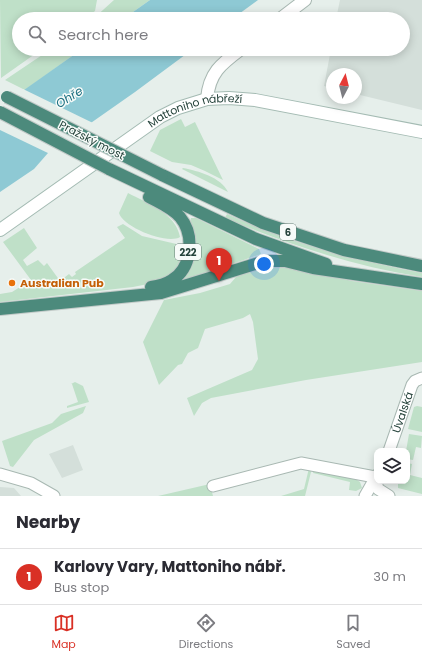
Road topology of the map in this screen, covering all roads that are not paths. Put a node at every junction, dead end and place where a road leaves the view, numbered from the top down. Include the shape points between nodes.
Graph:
1 (306, 0) edge
2 (290, 12) edge
3 (232, 56) edge
4 (2, 94) edge
5 (207, 99) junction
6 (0, 112) edge
7 (422, 132) edge
8 (150, 193) junction
9 (0, 230) edge
10 (422, 266) edge
11 (384, 278) junction
12 (422, 284) edge
13 (132, 295) junction
14 (0, 309) edge
15 (422, 378) edge
16 (390, 448) edge
17 (0, 474) edge
18 (374, 476) edge
19 (374, 480) edge
20 (377, 484) edge
21 (214, 486) dead end
22 (54, 496) edge
23 (365, 496) edge
24 (389, 496) edge

1 - 2 main road
3 - 5 main road via 214,72 208,86
4 - 10 highway, Pražský most / 6, bridge via 263,223 344,250
5 - 7 main road, Mattoniho nábřeží via 255,100
5 - 9 main road, Mattoniho nábřeží via 160,117
6 - 8 highway, Pražský most / 6, bridge
8 - 11 highway, 6 via 256,239 319,262
8 - 13 highway, 222 via 180,217 190,238 189,252 185,265 173,280
11 - 12 highway, 6
11 - 13 highway via 312,268 285,261 265,261 161,293
13 - 14 highway, 222
15 - 16 street, Úvalská via 414,381 412,385
17 - 22 street via 31,483
18 - 21 street via 301,463
19 - 23 street
20 - 24 street via 378,489

